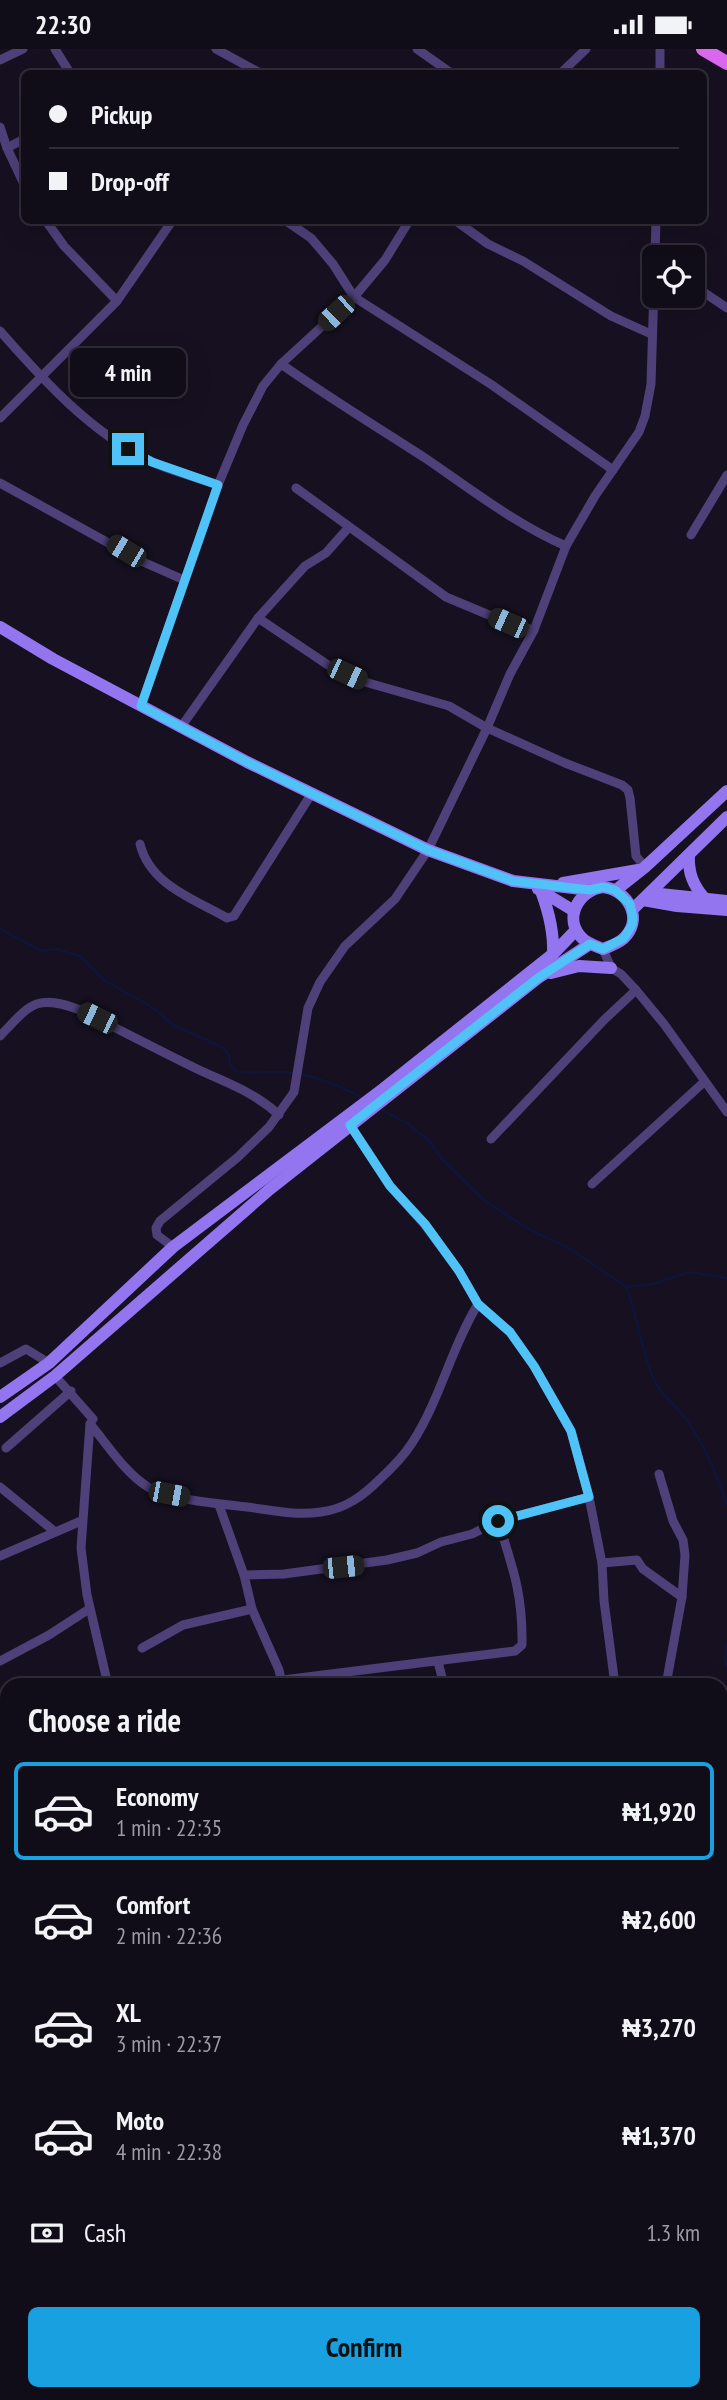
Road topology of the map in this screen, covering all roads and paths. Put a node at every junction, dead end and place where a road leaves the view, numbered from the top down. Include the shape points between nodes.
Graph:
1 (23, 49) edge
2 (55, 49) edge
3 (216, 49) edge
4 (417, 49) edge
5 (586, 49) edge
6 (660, 49) edge
7 (703, 49) edge
8 (720, 49) edge
9 (727, 53) edge
10 (0, 60) edge
11 (727, 63) edge
12 (68, 70) edge
13 (254, 70) edge
14 (448, 70) edge
15 (564, 70) edge
16 (660, 70) edge
17 (0, 127) edge
18 (21, 141) edge
19 (7, 148) junction
20 (21, 178) edge
21 (48, 224) edge
22 (170, 224) edge
23 (290, 224) edge
24 (407, 224) edge
25 (460, 224) edge
26 (656, 224) edge
27 (705, 293) edge
28 (354, 297) junction
29 (117, 301) junction
30 (727, 308) edge
31 (0, 331) edge
32 (651, 334) junction
33 (281, 364) junction
34 (41, 376) junction
35 (0, 418) edge
36 (613, 470) junction
37 (727, 475) edge
38 (0, 483) edge
39 (218, 485) junction
40 (296, 488) dead end
41 (349, 527) junction
42 (691, 535) dead end
43 (566, 545) junction
44 (184, 580) junction
45 (258, 618) junction
46 (0, 627) edge
47 (534, 631) junction
48 (141, 706) junction
49 (181, 727) junction
50 (488, 728) junction
51 (727, 791) edge
52 (312, 793) junction
53 (727, 817) edge
54 (140, 844) dead end
55 (428, 850) junction
56 (689, 855) junction
57 (644, 868) junction
58 (540, 887) junction
59 (590, 890) junction
60 (615, 890) junction
61 (647, 896) junction
62 (705, 899) junction
63 (727, 901) edge
64 (632, 910) junction
65 (727, 910) edge
66 (574, 911) junction
67 (576, 930) junction
68 (597, 947) junction
69 (553, 954) junction
70 (611, 968) junction
71 (538, 978) junction
72 (636, 990) junction
73 (0, 1036) edge
74 (704, 1082) junction
75 (384, 1094) junction
76 (727, 1112) edge
77 (279, 1115) junction
78 (349, 1122) junction
79 (491, 1139) dead end
80 (592, 1184) dead end
81 (173, 1247) junction
82 (478, 1304) junction
83 (0, 1363) edge
84 (49, 1363) junction
85 (55, 1376) junction
86 (71, 1391) junction
87 (0, 1397) edge
88 (0, 1417) edge
89 (90, 1424) junction
90 (6, 1448) dead end
91 (659, 1474) dead end
92 (0, 1487) edge
93 (589, 1497) junction
94 (219, 1505) junction
95 (81, 1521) junction
96 (498, 1521) junction
97 (54, 1531) junction
98 (0, 1556) edge
99 (602, 1563) junction
100 (244, 1575) junction
101 (682, 1597) junction
102 (89, 1609) junction
103 (253, 1609) junction
104 (142, 1649) dead end
105 (0, 1661) edge
106 (438, 1662) junction
107 (106, 1678) edge
108 (280, 1678) edge
109 (319, 1678) edge
110 (442, 1678) edge
111 (614, 1678) edge
112 (667, 1678) edge

1 - 10 street
2 - 12 street
3 - 13 street
4 - 14 street
5 - 15 street
6 - 16 street
7 - 11 main road
8 - 9 main road
17 - 19 street
18 - 19 street
19 - 20 street
21 - 29 street
22 - 29 street
23 - 28 street via 311,238
24 - 28 street
25 - 32 street via 611,316
26 - 32 street
27 - 30 street
28 - 33 street
28 - 36 street via 512,398
29 - 34 street
31 - 34 street
32 - 36 street via 651,384 645,416
33 - 39 street via 263,386
33 - 43 street via 465,487
34 - 35 street
34 - 39 street via 83,416 128,449
36 - 43 street
37 - 42 street
38 - 44 street
39 - 44 street
40 - 41 street
41 - 45 street via 326,553 305,566
41 - 47 street via 446,597
43 - 47 street
44 - 48 street
45 - 49 street
45 - 50 street via 341,671 449,706
46 - 48 main road
47 - 50 street
48 - 49 main road
49 - 52 main road
50 - 55 street
50 - 57 street via 628,790 636,856
51 - 57 main road
52 - 54 street via 230,918 179,894 150,868
52 - 55 main road
53 - 56 main road
55 - 58 main road
55 - 77 street via 395,899 345,946 320,982 308,1007 295,1092
56 - 61 main road
56 - 62 main road via 693,882
57 - 58 main road
57 - 60 main road
58 - 59 main road
58 - 66 main road
58 - 69 main road via 554,937
59 - 60 main road
59 - 66 main road
60 - 64 main road
61 - 62 main road
61 - 64 main road
61 - 65 main road via 677,906
62 - 63 main road
64 - 68 main road via 629,932 618,943
66 - 67 main road
67 - 68 main road
67 - 69 main road
68 - 70 street
68 - 71 main road
69 - 75 main road
70 - 71 main road via 579,966
70 - 72 street
71 - 75 main road
72 - 74 street
72 - 79 street
73 - 77 street via 28,1007 59,1002 234,1084
74 - 76 street
74 - 80 street
75 - 78 main road
77 - 81 street via 238,1157 160,1221 157,1235
78 - 81 main road
78 - 82 street via 390,1186 459,1271
78 - 85 main road
81 - 84 main road
82 - 93 street via 510,1332 551,1395 571,1431
82 - 94 street via 413,1441 360,1497 335,1510 303,1514
83 - 84 street via 26,1349
84 - 87 main road
85 - 86 street
85 - 88 main road
86 - 89 street via 93,1419
86 - 90 street
89 - 94 street via 132,1474 151,1489
89 - 95 street
91 - 101 street via 683,1540
92 - 97 street
93 - 96 street
93 - 99 street
94 - 100 street
95 - 97 street
95 - 102 street
96 - 100 street via 472,1534 387,1560
96 - 106 street via 517,1580 522,1645 515,1651
97 - 98 street
99 - 101 street via 637,1560
99 - 111 street
100 - 103 street
101 - 112 street
102 - 105 street
102 - 107 street
103 - 104 street via 183,1625
103 - 108 street
106 - 109 street
106 - 110 street

